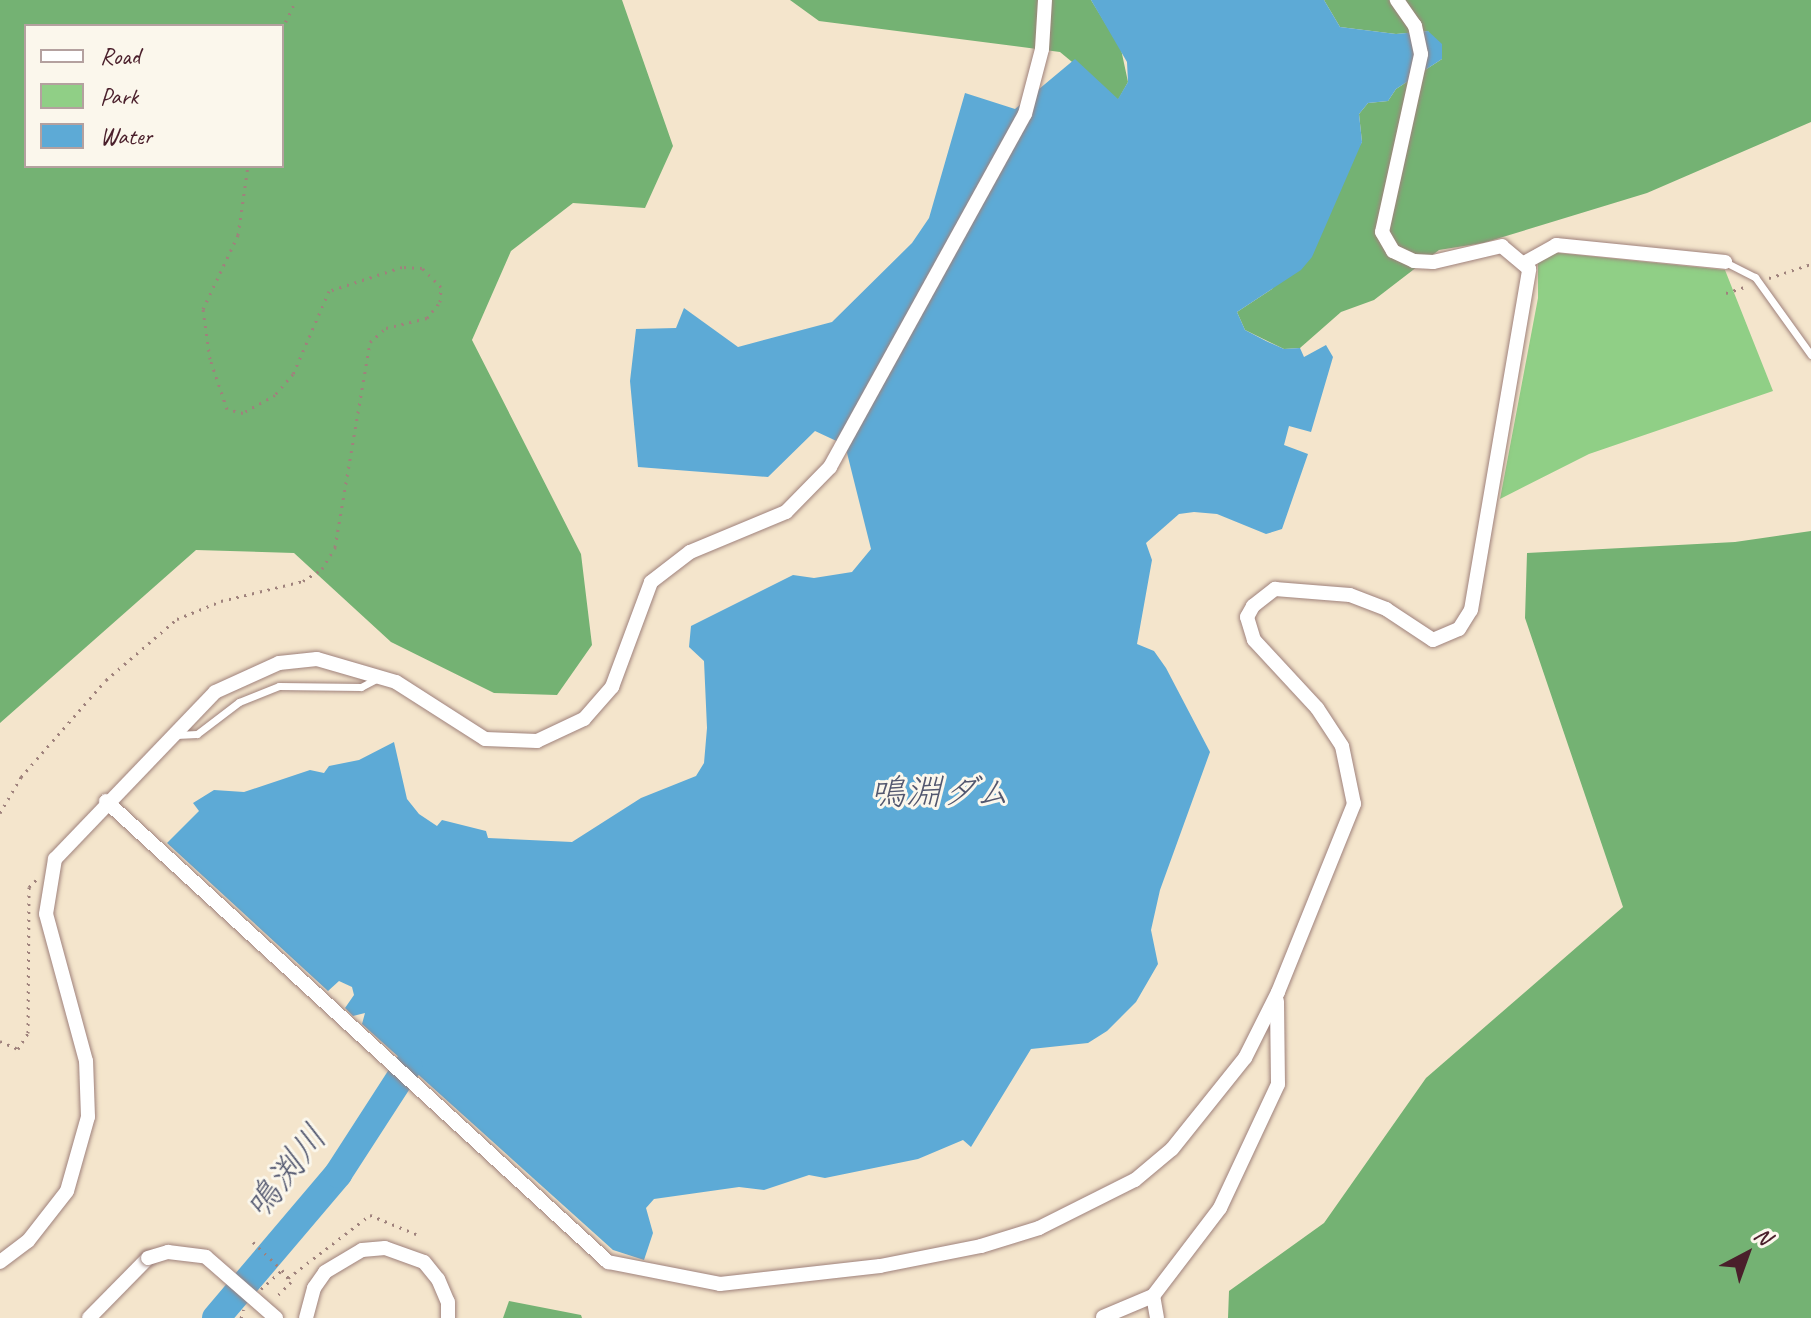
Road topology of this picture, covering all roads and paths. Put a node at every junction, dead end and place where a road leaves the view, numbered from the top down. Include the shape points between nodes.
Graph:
1 (296, 0) edge
2 (1397, 0) edge
3 (1046, 6) edge
4 (284, 25) edge
5 (248, 168) edge
6 (1725, 262) joint
7 (1524, 263) junction
8 (1811, 264) edge
9 (1766, 279) dead end
10 (1751, 285) dead end
11 (1726, 293) dead end
12 (1811, 355) edge
13 (380, 677) junction
14 (171, 734) junction
15 (106, 801) junction
16 (0, 813) edge
17 (54, 863) junction
18 (1278, 992) junction
19 (0, 1041) edge
20 (253, 1242) dead end
21 (0, 1262) edge
22 (282, 1270) dead end
23 (1153, 1296) junction
24 (1103, 1317) edge
25 (89, 1318) edge
26 (276, 1318) edge
27 (306, 1318) edge
28 (448, 1318) edge
29 (1157, 1318) edge

1 - 4 path
2 - 7 street via 1415,26 1421,54 1382,232 1393,251 1414,261 1433,262 1502,246
3 - 13 street via 1025,114 815,488 786,512 667,567 651,582 612,687 584,719 565,730 537,741 485,739 422,696
5 - 16 path via 238,235 203,309 210,359 227,409 243,413 262,405 284,384 329,291 402,267 422,268 441,287 440,302 427,318 386,328 370,342 335,547 322,569 303,581 221,601 177,619 106,680 21,777
6 - 7 street via 1556,245
6 - 12 lane via 1755,277
7 - 18 street via 1529,269 1525,309 1471,610 1459,629 1433,640 1386,609 1350,595 1300,590 1275,589 1262,596 1247,617 1254,640 1331,726 1349,766 1354,804
8 - 9 path
10 - 11 path
13 - 14 lane via 361,687 279,686 239,702 197,734
13 - 14 street via 317,659 279,663 215,692
14 - 15 street
15 - 17 street
15 - 18 street via 600,1257 622,1267 707,1282 880,1266 981,1246 1094,1204 1135,1180 1181,1139 1245,1058
17 - 19 path via 29,887 28,1033 18,1049
17 - 21 street via 46,914 86,1061 88,1117 67,1191 38,1231
18 - 23 street via 1278,1084 1220,1208
20 - 22 path
23 - 24 street
23 - 29 street
25 - 26 street, bridge via 148,1258 178,1252 206,1257
27 - 28 street via 314,1288 325,1272 362,1250 385,1248 424,1262 448,1302

